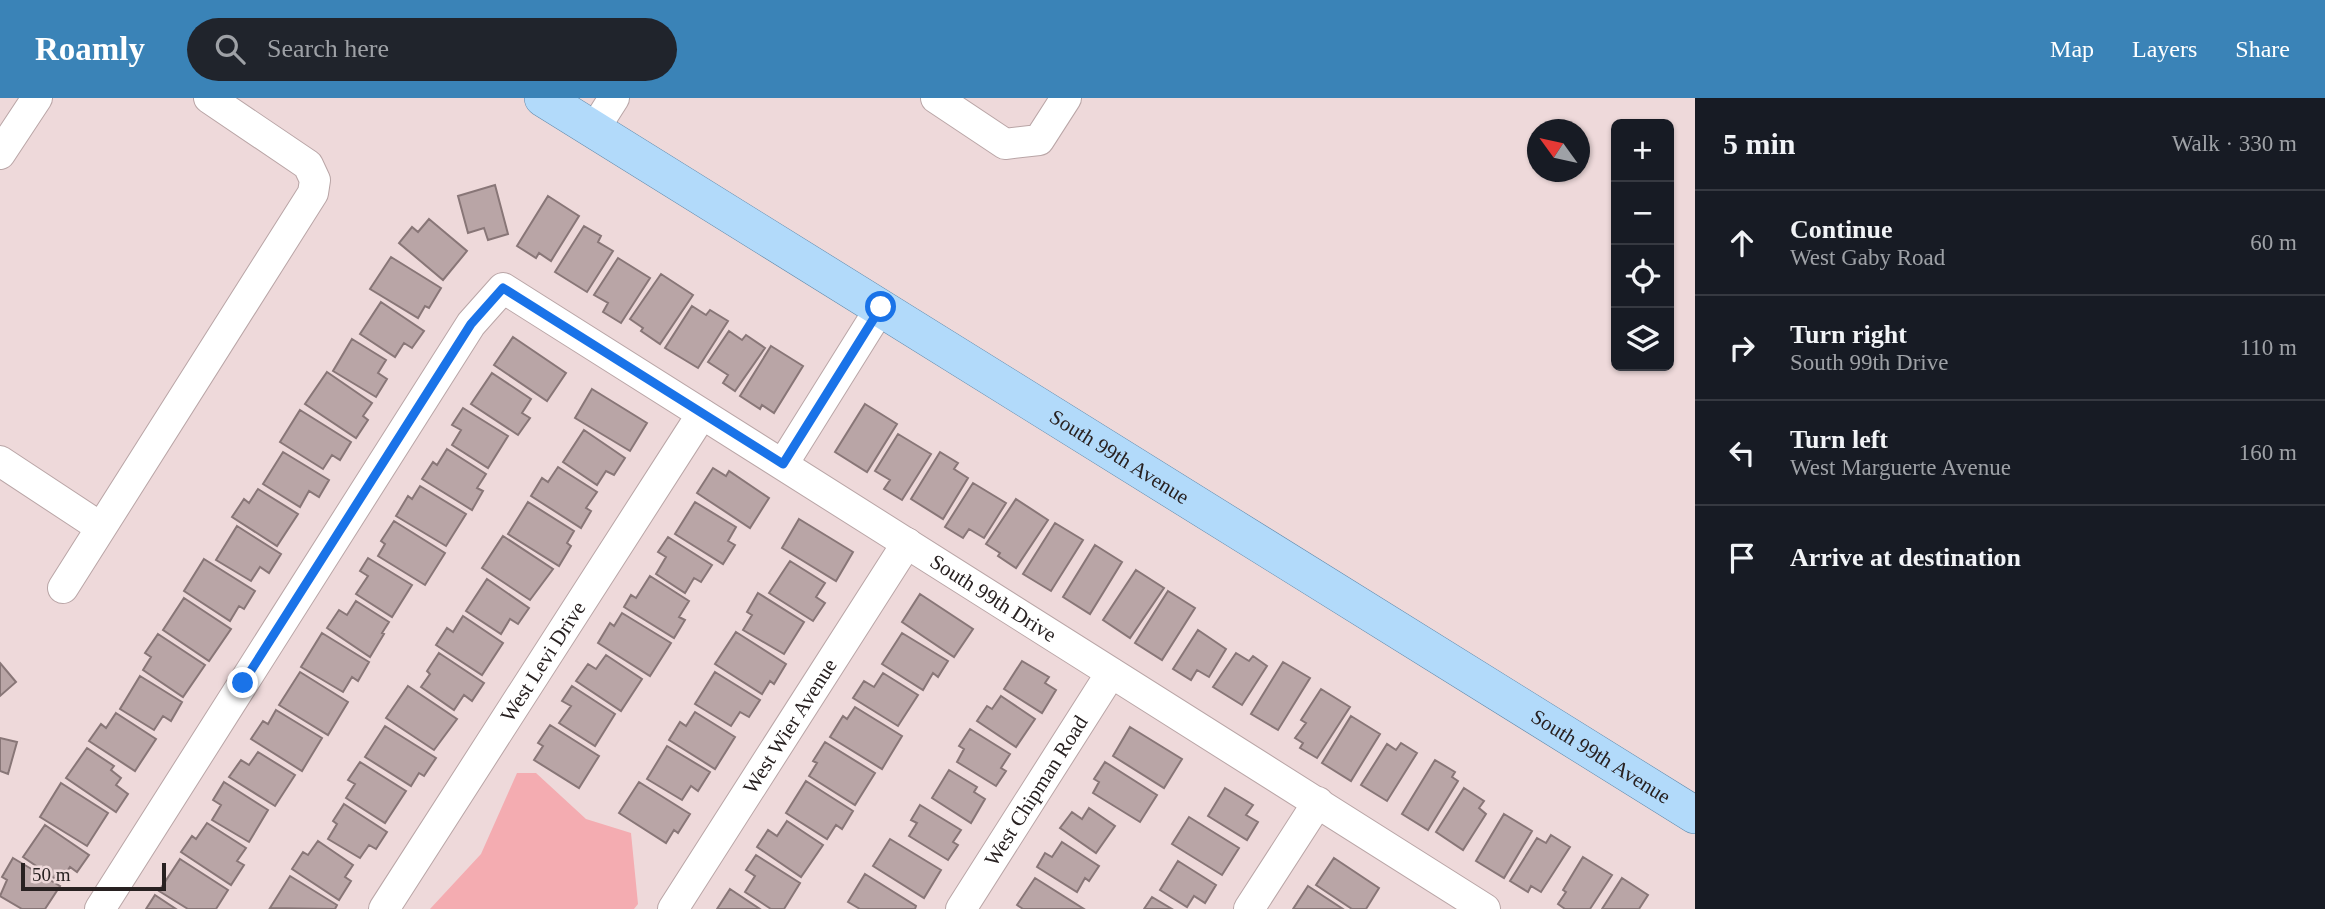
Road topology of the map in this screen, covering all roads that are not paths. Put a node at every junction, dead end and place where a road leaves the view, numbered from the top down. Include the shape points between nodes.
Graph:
1 (37, 98) edge
2 (209, 98) edge
3 (614, 98) edge
4 (936, 98) edge
5 (1066, 98) edge
6 (571, 110) edge
7 (0, 154) edge
8 (881, 307) junction
9 (702, 414) junction
10 (0, 461) edge
11 (783, 464) junction
12 (100, 527) junction
13 (907, 543) junction
14 (63, 588) dead end
15 (1111, 673) junction
16 (1318, 802) junction
17 (1695, 815) edge
18 (100, 909) edge
19 (383, 909) edge
20 (673, 909) edge
21 (961, 909) edge
22 (1249, 909) edge
23 (1485, 909) edge

1 - 7 street
2 - 12 street via 308,165 315,180 313,193
3 - 6 street
4 - 5 street via 1005,144 1039,140
6 - 8 main road, South 99th Avenue
8 - 11 street
8 - 17 main road, South 99th Avenue
9 - 11 street, South 99th Drive
9 - 18 street, South 99th Drive via 503,288 471,324
9 - 19 street, West Levi Drive
10 - 12 street
11 - 13 street, South 99th Drive
12 - 14 street
13 - 15 street, South 99th Drive
13 - 20 street, West Wier Avenue
15 - 16 street, South 99th Drive
15 - 21 street, West Chipman Road
16 - 22 street
16 - 23 street, South 99th Drive

